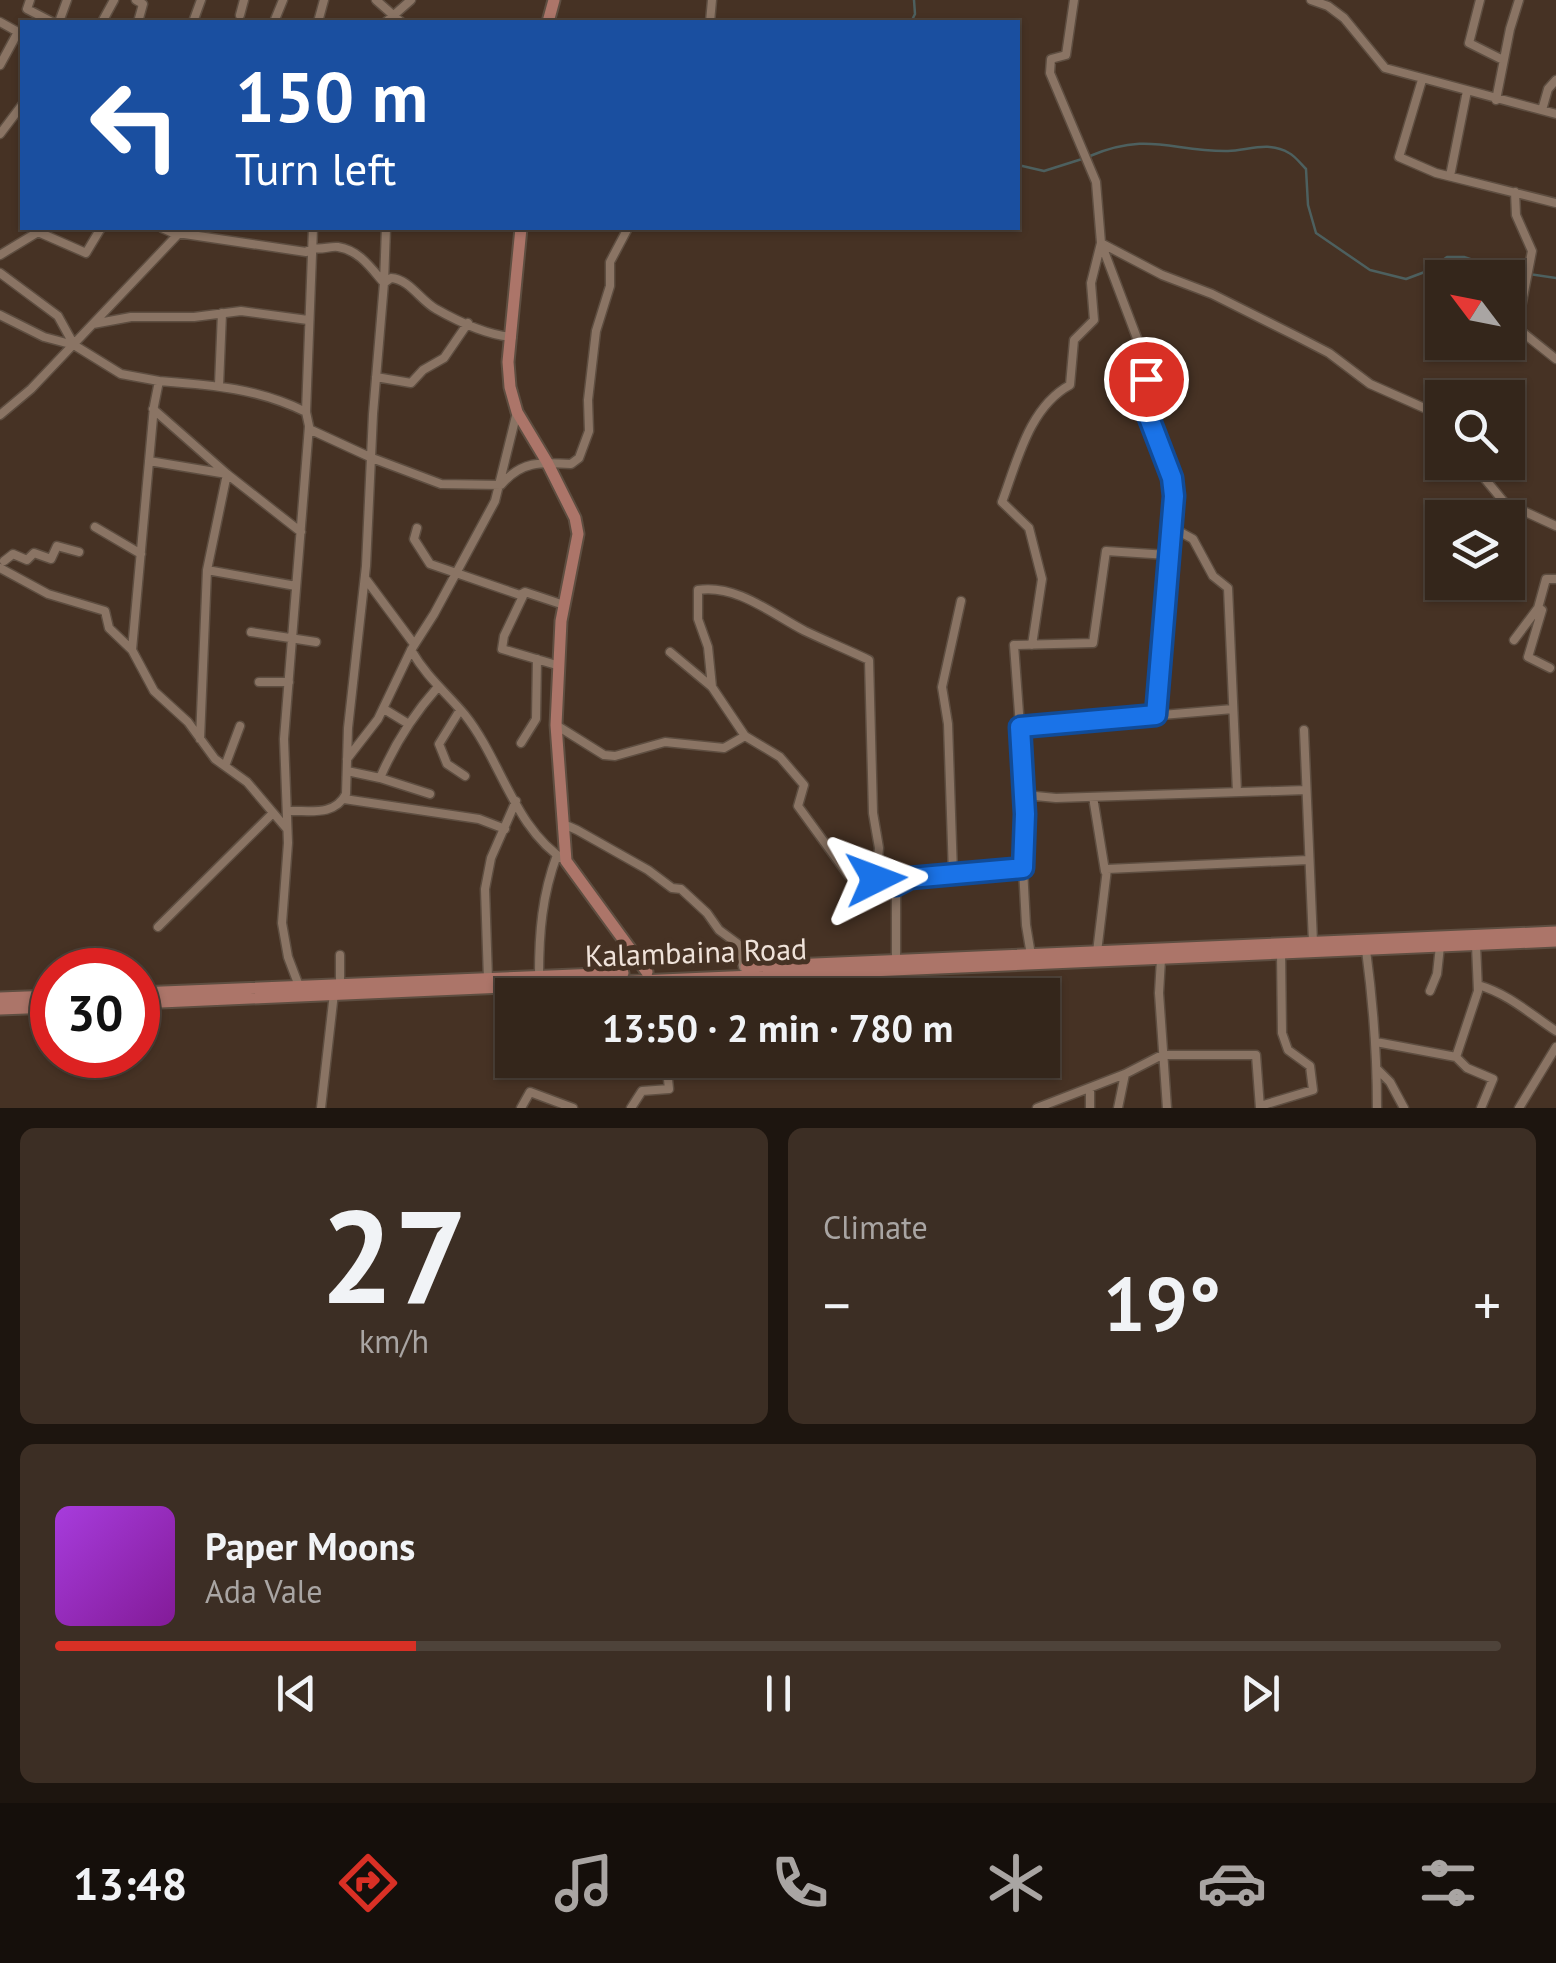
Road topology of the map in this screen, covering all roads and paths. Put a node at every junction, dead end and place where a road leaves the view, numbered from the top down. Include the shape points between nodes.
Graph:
1 (30, 0) edge
2 (244, 0) edge
3 (376, 0) edge
4 (411, 0) edge
5 (1074, 0) edge
6 (1311, 0) edge
7 (1480, 0) edge
8 (1519, 0) edge
9 (240, 15) dead end
10 (51, 20) edge
11 (392, 20) edge
12 (394, 20) edge
13 (0, 22) edge
14 (1503, 60) junction
15 (1, 61) edge
16 (1422, 80) junction
17 (1556, 80) edge
18 (1467, 91) junction
19 (1496, 100) junction
20 (20, 109) edge
21 (1542, 110) junction
22 (1556, 114) edge
23 (0, 134) edge
24 (1450, 176) junction
25 (1516, 192) junction
26 (1556, 202) edge
27 (100, 230) edge
28 (182, 230) edge
29 (312, 230) edge
30 (386, 230) edge
31 (521, 230) edge
32 (627, 230) edge
33 (1102, 244) junction
34 (312, 248) junction
35 (0, 255) edge
36 (0, 273) edge
37 (384, 284) junction
38 (222, 313) junction
39 (0, 315) edge
40 (308, 320) junction
41 (468, 323) junction
42 (93, 324) junction
43 (512, 337) junction
44 (74, 345) junction
45 (1556, 359) edge
46 (376, 376) junction
47 (159, 381) junction
48 (219, 385) junction
49 (153, 409) junction
50 (1425, 409) edge
51 (306, 412) junction
52 (517, 412) junction
53 (0, 415) edge
54 (309, 429) junction
55 (372, 458) junction
56 (149, 462) junction
57 (547, 462) junction
58 (227, 474) junction
59 (1486, 480) edge
60 (501, 485) junction
61 (1556, 526) edge
62 (95, 527) dead end
63 (1170, 527) junction
64 (418, 528) dead end
65 (301, 532) junction
66 (79, 552) dead end
67 (141, 554) junction
68 (1168, 555) junction
69 (1, 563) edge
70 (207, 570) junction
71 (456, 574) junction
72 (365, 578) junction
73 (1556, 579) edge
74 (296, 586) junction
75 (523, 596) junction
76 (961, 601) dead end
77 (564, 605) junction
78 (1538, 608) junction
79 (252, 632) dead end
80 (292, 639) junction
81 (1514, 640) dead end
82 (316, 642) dead end
83 (1032, 645) junction
84 (413, 647) junction
85 (132, 650) junction
86 (670, 652) dead end
87 (537, 658) junction
88 (560, 666) junction
89 (1550, 668) dead end
90 (260, 682) dead end
91 (288, 682) junction
92 (712, 687) junction
93 (437, 688) junction
94 (1234, 708) junction
95 (384, 709) junction
96 (460, 710) junction
97 (1156, 715) junction
98 (407, 723) junction
99 (240, 726) dead end
100 (556, 726) junction
101 (1020, 727) junction
102 (1304, 730) dead end
103 (745, 736) junction
104 (200, 739) junction
105 (521, 743) dead end
106 (347, 758) junction
107 (225, 766) junction
108 (347, 771) junction
109 (465, 776) dead end
110 (380, 778) junction
111 (1306, 790) junction
112 (1237, 792) junction
113 (430, 794) dead end
114 (1025, 795) junction
115 (1093, 797) junction
116 (344, 798) junction
117 (516, 801) junction
118 (287, 811) junction
119 (273, 812) junction
120 (562, 828) junction
121 (505, 829) junction
122 (288, 830) junction
123 (562, 858) junction
124 (1308, 860) junction
125 (1023, 868) junction
126 (1105, 873) junction
127 (953, 874) junction
128 (876, 879) junction
129 (896, 885) junction
130 (158, 927) dead end
131 (1556, 932) edge
132 (1556, 941) edge
133 (1314, 942) junction
134 (1476, 945) junction
135 (1440, 946) junction
136 (1366, 950) junction
137 (1097, 952) junction
138 (1282, 953) junction
139 (1032, 954) junction
140 (340, 955) dead end
141 (1161, 959) junction
142 (896, 960) junction
143 (742, 968) junction
144 (539, 976) junction
145 (584, 978) edge
146 (649, 978) edge
147 (672, 978) edge
148 (721, 978) edge
149 (488, 979) junction
150 (495, 985) edge
151 (1478, 985) junction
152 (298, 986) junction
153 (336, 989) junction
154 (1430, 991) dead end
155 (160, 992) edge
156 (30, 997) edge
157 (0, 998) edge
158 (160, 1001) edge
159 (30, 1008) edge
160 (0, 1009) edge
161 (1556, 1031) edge
162 (1376, 1042) junction
163 (1556, 1047) edge
164 (1162, 1054) junction
165 (1456, 1057) junction
166 (1377, 1069) junction
167 (1126, 1074) junction
168 (668, 1078) edge
169 (1090, 1088) junction
170 (1260, 1107) edge
171 (322, 1108) edge
172 (521, 1108) edge
173 (574, 1108) edge
174 (632, 1108) edge
175 (1037, 1108) edge
176 (1090, 1108) edge
177 (1118, 1108) edge
178 (1167, 1108) edge
179 (1376, 1108) edge
180 (1404, 1108) edge
181 (1481, 1108) edge
182 (1519, 1108) edge

1 - 10 street via 27,9
2 - 9 street
3 - 11 street
4 - 12 street
5 - 33 street via 1066,55 1051,58 1050,73 1096,182
6 - 16 street via 1344,18 1384,68
7 - 14 street via 1468,43
8 - 14 street
13 - 15 street via 18,32
14 - 19 street
16 - 18 street
16 - 24 street via 1398,156
17 - 21 street
18 - 19 street
18 - 24 street
19 - 21 street
20 - 23 street
21 - 22 street
24 - 25 street
25 - 26 street
25 - 45 street via 1516,215 1532,252 1518,328
27 - 35 street via 86,253 38,232
28 - 34 street
28 - 42 street
29 - 34 street
30 - 37 street
31 - 43 main road
32 - 57 street via 610,262 596,331 584,446 571,464
33 - 50 street via 1298,337 1370,384
33 - 63 street via 1140,346 1146,410 1172,478
33 - 83 street via 1091,283 1094,320 1074,340 1070,385 1028,432 1002,502 1030,528 1042,580
34 - 37 street via 354,252
34 - 40 street
36 - 44 street via 58,316
37 - 41 street via 399,278 434,308
37 - 46 street
38 - 40 street
38 - 42 street
38 - 48 street
39 - 44 street
40 - 51 street
41 - 43 street
41 - 46 street via 444,358 411,383
42 - 44 street
43 - 52 main road via 508,376
44 - 47 street via 120,374
44 - 53 street
46 - 55 street
47 - 48 street
47 - 49 street
48 - 51 street via 274,396
49 - 56 street
49 - 58 street
51 - 54 street
52 - 57 main road
52 - 60 street
54 - 55 street
54 - 65 street
55 - 60 street via 441,484
55 - 72 street
56 - 58 street
56 - 67 street
57 - 60 street via 515,468
57 - 77 main road via 578,534
58 - 65 street
58 - 70 street
59 - 61 street via 1504,502
60 - 71 street
62 - 67 street
63 - 68 street
63 - 94 street via 1192,539 1212,576 1228,588
64 - 71 street via 414,539 430,564
65 - 74 street
66 - 69 street via 58,546 51,560 13,554
67 - 85 street
68 - 83 street via 1106,550 1093,643
68 - 97 street
69 - 85 street via 48,594 105,611 110,628
70 - 74 street
70 - 104 street
71 - 75 street
71 - 84 street
72 - 84 street
72 - 106 street
73 - 78 street via 1546,579
74 - 80 street
75 - 77 street
75 - 87 street via 502,648
76 - 127 street via 942,687
77 - 88 main road
78 - 81 street
78 - 89 street via 1528,657
79 - 80 street
80 - 82 street
80 - 91 street
83 - 101 street via 1014,646
84 - 93 street
84 - 95 street
85 - 104 street via 154,691
86 - 92 street
87 - 88 street
87 - 105 street via 536,719
88 - 100 main road
90 - 91 street
91 - 118 street
92 - 103 street
92 - 128 street via 698,590 715,587 870,660
93 - 96 street
93 - 98 street
94 - 97 street
94 - 112 street
95 - 98 street
95 - 106 street
96 - 109 street via 440,744 447,764
96 - 117 street
97 - 101 street
98 - 110 street
99 - 107 street
100 - 103 street via 615,756 664,742 724,748
100 - 120 main road
101 - 114 street
102 - 111 street
103 - 128 street via 799,776 804,786 798,806 849,876
104 - 107 street
106 - 108 street
107 - 119 street
108 - 110 street
108 - 116 street
110 - 113 street
111 - 112 street
111 - 124 street
112 - 115 street
114 - 115 street
114 - 125 street
115 - 126 street
116 - 118 street via 330,810
116 - 121 street
117 - 121 street
117 - 123 street
118 - 122 street
119 - 122 street
119 - 130 street
120 - 123 main road
120 - 143 street via 577,830 693,898 738,944
121 - 149 street via 485,889
122 - 152 street via 282,923
123 - 144 street via 547,882
123 - 146 main road
124 - 126 street
124 - 133 street
125 - 127 street
125 - 139 street
126 - 137 street
127 - 129 street
128 - 129 street
129 - 142 street
131 - 133 main road
132 - 134 main road, Kalambaina Road
133 - 137 main road
134 - 135 main road, Kalambaina Road
134 - 151 street
135 - 136 main road, Kalambaina Road
135 - 154 street
136 - 138 main road, Kalambaina Road
136 - 162 street
137 - 139 main road
138 - 141 main road, Kalambaina Road
138 - 170 street via 1282,1033 1288,1050 1310,1066 1312,1090
139 - 142 main road
140 - 153 street
141 - 148 main road, Kalambaina Road
141 - 164 street
142 - 143 main road
143 - 147 main road
144 - 145 main road
144 - 149 main road
149 - 153 main road
150 - 153 main road, Kalambaina Road
151 - 161 street via 1500,992
151 - 165 street
152 - 153 main road
152 - 155 main road
153 - 158 main road, Kalambaina Road
153 - 171 street
156 - 157 main road
159 - 160 main road
162 - 165 street
162 - 166 street
163 - 182 street
164 - 167 street
164 - 170 street via 1256,1055
164 - 178 street
165 - 181 street via 1492,1079
166 - 179 street
166 - 180 street
167 - 169 street
167 - 177 street
168 - 174 street via 669,1089 642,1092
169 - 175 street
169 - 176 street
172 - 173 street via 530,1092

